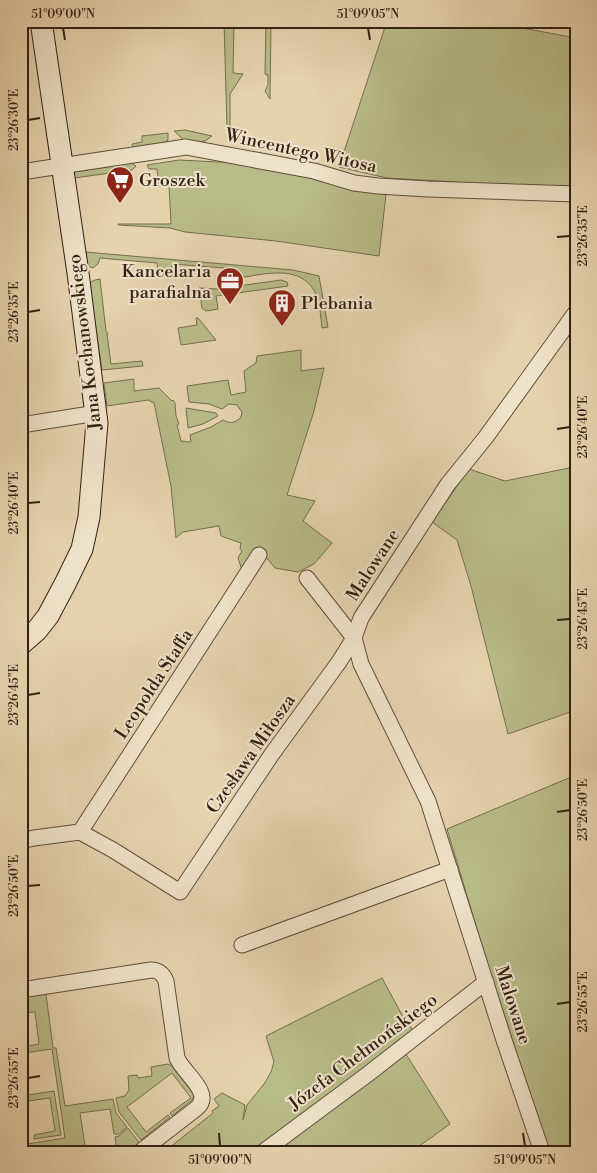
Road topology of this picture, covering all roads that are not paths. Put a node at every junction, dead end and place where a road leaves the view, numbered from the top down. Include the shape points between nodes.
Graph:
1 (41, 21) edge
2 (62, 166) junction
3 (21, 172) edge
4 (576, 194) edge
5 (576, 312) edge
6 (97, 413) junction
7 (21, 425) edge
8 (259, 555) dead end
9 (307, 578) dead end
10 (354, 638) junction
11 (21, 644) edge
12 (80, 832) junction
13 (21, 841) edge
14 (450, 868) junction
15 (242, 945) dead end
16 (486, 982) junction
17 (21, 990) edge
18 (140, 1152) edge
19 (263, 1152) edge
20 (542, 1152) edge

1 - 2 street, Jana Kochanowskiego
2 - 3 street, Wincentego Witosa
2 - 4 street, Wincentego Witosa via 186,147 378,186
2 - 6 street, Jana Kochanowskiego
5 - 10 street, Malowane via 448,484 361,618
6 - 7 street
6 - 11 street, Jana Kochanowskiego via 89,517 82,550 48,616
8 - 12 street, Leopolda Staffa
9 - 10 street
10 - 12 street, Czesława Miłosza via 180,892
10 - 14 street, Malowane via 361,664 428,801
12 - 13 street
14 - 15 street
14 - 16 street, Malowane
16 - 19 street, Józefa Chełmońskiego
16 - 20 street, Malowane
17 - 18 street via 151,970 163,976 180,1065 200,1089 203,1100

